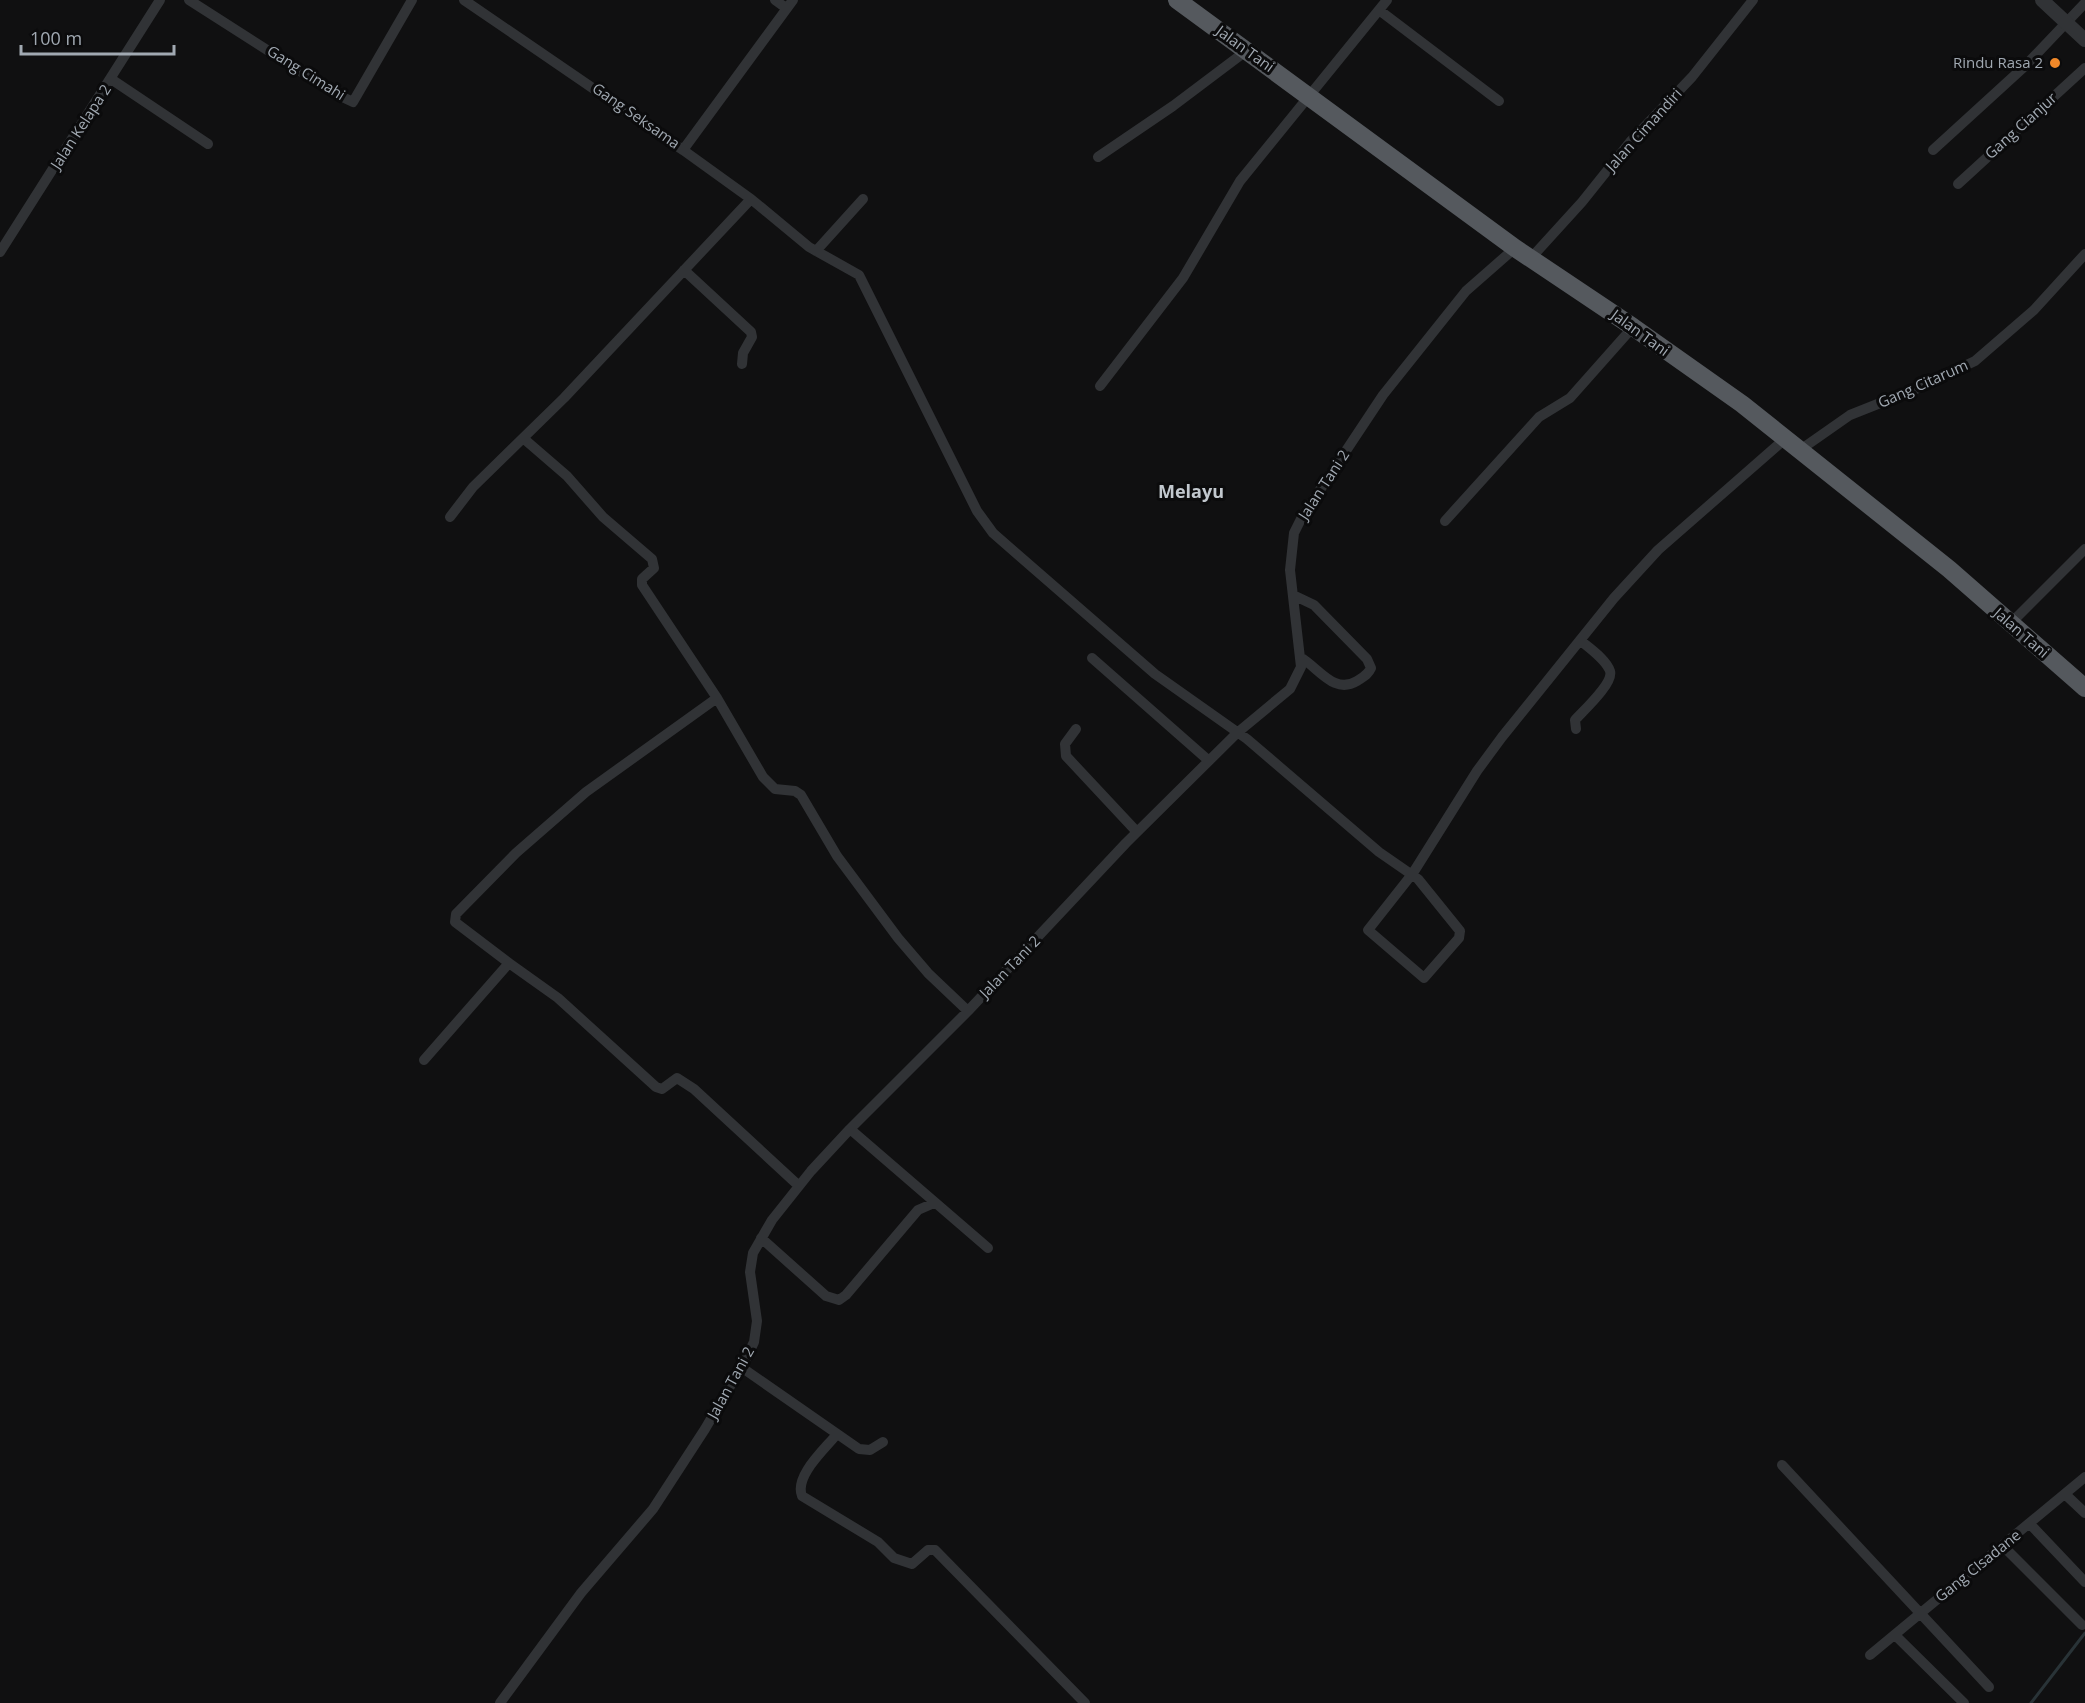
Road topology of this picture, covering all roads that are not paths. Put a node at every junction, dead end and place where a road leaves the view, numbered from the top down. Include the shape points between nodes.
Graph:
1 (160, 0) edge
2 (189, 0) edge
3 (412, 0) edge
4 (464, 0) edge
5 (775, 0) edge
6 (1177, 0) edge
7 (1753, 0) edge
8 (2042, 0) edge
9 (2085, 3) edge
10 (789, 4) edge
11 (1382, 4) edge
12 (2067, 23) junction
13 (2085, 40) edge
14 (1246, 51) junction
15 (2085, 68) edge
16 (111, 79) junction
17 (1310, 98) junction
18 (1499, 101) dead end
19 (208, 144) dead end
20 (683, 150) junction
21 (1933, 150) dead end
22 (1098, 157) dead end
23 (1958, 184) dead end
24 (751, 199) junction
25 (863, 199) dead end
26 (816, 251) junction
27 (0, 252) edge
28 (1523, 253) junction
29 (2085, 254) edge
30 (684, 270) junction
31 (1633, 327) junction
32 (742, 364) dead end
33 (1100, 386) dead end
34 (524, 438) junction
35 (1793, 444) junction
36 (450, 517) dead end
37 (1445, 521) dead end
38 (2085, 549) edge
39 (1293, 595) junction
40 (2010, 624) junction
41 (1580, 640) junction
42 (1300, 657) junction
43 (1092, 658) dead end
44 (2085, 688) edge
45 (717, 698) junction
46 (1076, 729) dead end
47 (1576, 729) dead end
48 (1237, 733) junction
49 (1208, 760) junction
50 (1137, 832) junction
51 (1413, 873) junction
52 (509, 963) junction
53 (968, 1011) junction
54 (424, 1060) dead end
55 (850, 1129) junction
56 (799, 1186) junction
57 (934, 1203) junction
58 (761, 1238) junction
59 (988, 1248) dead end
60 (741, 1367) junction
61 (837, 1434) junction
62 (883, 1442) dead end
63 (1782, 1465) dead end
64 (2085, 1478) edge
65 (2066, 1495) junction
66 (2085, 1514) edge
67 (2030, 1524) junction
68 (2003, 1546) junction
69 (2085, 1582) edge
70 (1921, 1613) junction
71 (2082, 1625) dead end
72 (1896, 1636) junction
73 (1870, 1654) dead end
74 (1989, 1687) dead end
75 (500, 1703) edge
76 (1084, 1703) edge
77 (1964, 1703) edge

1 - 16 street, Jalan Kelapa 2
2 - 3 street, Gang Cimahi via 353,102
4 - 20 street, Gang Seksama
5 - 10 street
6 - 14 highway, Jalan Tani
7 - 28 street, Jalan Cimandiri via 1692,77
8 - 12 street
9 - 12 street
10 - 20 street, Gang Seksama
11 - 17 street
11 - 18 street
12 - 13 street
12 - 21 street
14 - 17 highway, Jalan Tani
14 - 22 street
15 - 23 street, Gang Cianjur
16 - 19 street
16 - 27 street, Jalan Kelapa 2
17 - 28 highway, Jalan Tani
17 - 33 street via 1240,181 1183,278
20 - 24 street
24 - 26 street
24 - 30 street
25 - 26 street
26 - 48 street via 859,275 865,284 976,511 993,533 1147,667
28 - 31 highway, Jalan Tani
28 - 39 street, Jalan Tani 2 via 1466,291 1383,395 1294,533
29 - 35 street, Gang Citarum via 2020,324 1975,361
30 - 32 street via 750,332 752,338 743,353
30 - 34 street
31 - 35 highway, Jalan Tani
31 - 37 street via 1570,398 1539,417
34 - 36 street via 473,487
34 - 45 street via 567,476 603,517 652,559 654,568 642,579 642,585
35 - 40 highway, Jalan Tani via 1949,569
35 - 41 street, Gang Citarum via 1658,550
38 - 40 street
39 - 42 street, Jalan Tani 2
39 - 42 street via 1314,605 1367,658 1371,668 1369,673 1342,687
40 - 44 highway, Jalan Tani
41 - 47 street via 1607,666 1611,676 1575,720
41 - 51 street, Gang Citarum via 1477,771
42 - 48 street, Jalan Tani 2 via 1301,667 1290,689
43 - 49 street
45 - 52 street via 586,792 516,853 456,914 456,922
45 - 53 street via 770,786 801,795 837,856 897,938
46 - 50 street via 1065,744 1066,756
48 - 49 street, Jalan Tani 2
48 - 51 street via 1379,852
49 - 50 street, Jalan Tani 2
50 - 53 street, Jalan Tani 2
51 - 51 street, Gang Citarum via 1460,932 1424,978 1368,930
52 - 54 street
52 - 56 street via 564,1004 656,1087 662,1089 677,1078 694,1089
53 - 55 street, Jalan Tani 2
55 - 56 street, Jalan Tani 2
55 - 57 street
56 - 58 street, Jalan Tani 2
57 - 58 street via 918,1210 839,1300 826,1296
57 - 59 street
58 - 60 street, Jalan Tani 2 via 753,1252 750,1272 756,1331
60 - 61 street
60 - 75 street, Jalan Tani 2 via 653,1509 581,1593
61 - 62 street via 859,1449 870,1450
61 - 76 street via 803,1478 802,1496 878,1542 901,1562 912,1564 928,1550 935,1550
63 - 70 street
64 - 65 street, Gang CIsadane
65 - 66 street
65 - 67 street, Gang CIsadane
67 - 68 street, Gang CIsadane
67 - 69 street
68 - 70 street, Gang CIsadane
68 - 71 street
70 - 72 street, Gang CIsadane
70 - 74 street
72 - 73 street, Gang CIsadane
72 - 77 street

